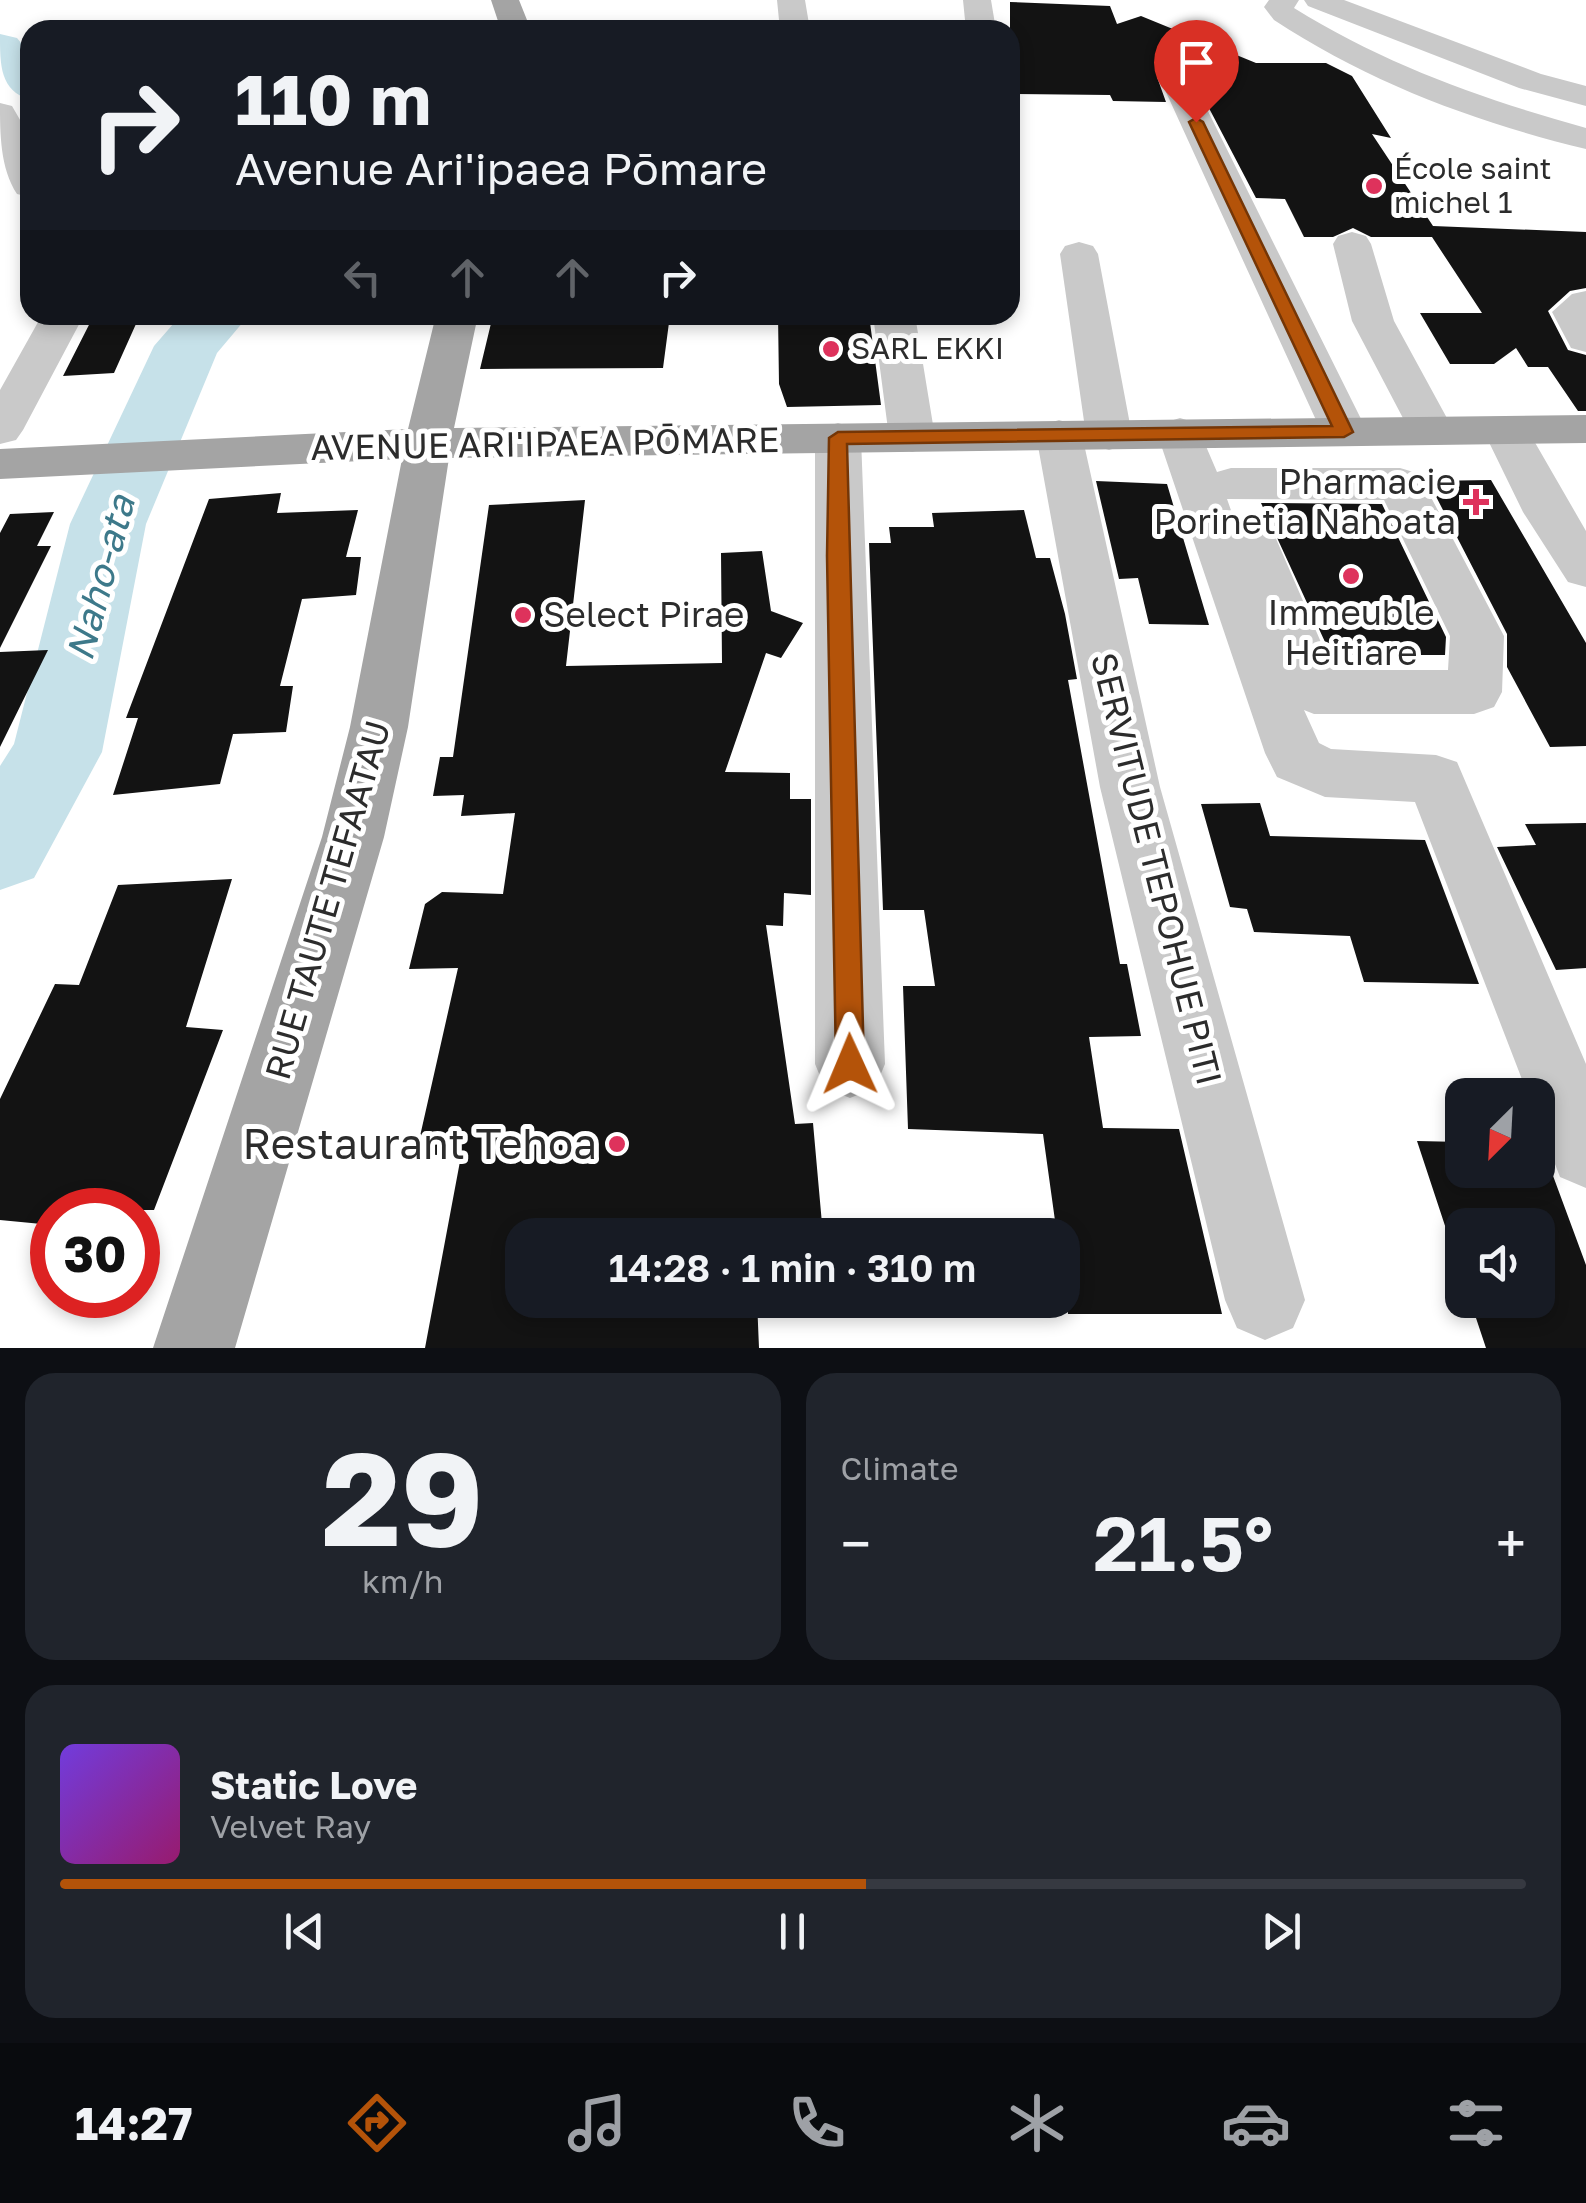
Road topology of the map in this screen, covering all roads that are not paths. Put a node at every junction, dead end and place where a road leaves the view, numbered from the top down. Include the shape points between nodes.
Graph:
1 (1285, 0) edge
2 (1318, 0) edge
3 (1176, 79) dead end
4 (1586, 96) edge
5 (0, 113) edge
6 (1586, 140) edge
7 (20, 153) edge
8 (1352, 244) dead end
9 (1079, 254) dead end
10 (1586, 302) edge
11 (58, 325) edge
12 (455, 325) edge
13 (895, 325) edge
14 (1586, 340) edge
15 (1586, 429) edge
16 (0, 430) edge
17 (1506, 430) junction
18 (1359, 431) junction
19 (1431, 431) junction
20 (1196, 433) junction
21 (1084, 435) junction
22 (912, 437) junction
23 (838, 438) junction
24 (430, 444) junction
25 (0, 464) edge
26 (1231, 484) junction
27 (1400, 484) junction
28 (1586, 569) edge
29 (850, 1064) dead end
30 (1586, 1151) edge
31 (1266, 1300) dead end
32 (194, 1348) edge

1 - 6 street via 1284,14 1381,72 1456,103
2 - 4 street
3 - 18 street
5 - 7 street
8 - 19 street via 1373,321
9 - 21 street, SERVITUDE TEPOHUE PITI via 1086,314
10 - 14 street via 1572,312
11 - 16 street
12 - 24 main road, RUE TAUTE TEFAATAU
13 - 22 street
15 - 17 main road, AVENUE ARI'IPAEA PŌMARE
17 - 19 main road, AVENUE ARI'IPAEA PŌMARE
17 - 28 street via 1547,512
18 - 19 main road, AVENUE ARI'IPAEA PŌMARE
18 - 20 main road, AVENUE ARI'IPAEA PŌMARE
18 - 27 street
20 - 21 main road, AVENUE ARI'IPAEA PŌMARE
20 - 26 street
20 - 30 street via 1285,737 1298,760 1325,773 1436,779
21 - 22 main road, AVENUE ARI'IPAEA PŌMARE
21 - 31 street, SERVITUDE TEPOHUE PITI via 1130,787
22 - 23 main road, AVENUE ARI'IPAEA PŌMARE
23 - 24 main road, AVENUE ARI'IPAEA PŌMARE
23 - 29 street
24 - 25 main road, AVENUE ARI'IPAEA PŌMARE
24 - 32 main road, RUE TAUTE TEFAATAU via 352,837
26 - 27 street
26 - 27 street via 1314,692 1474,692 1477,636

